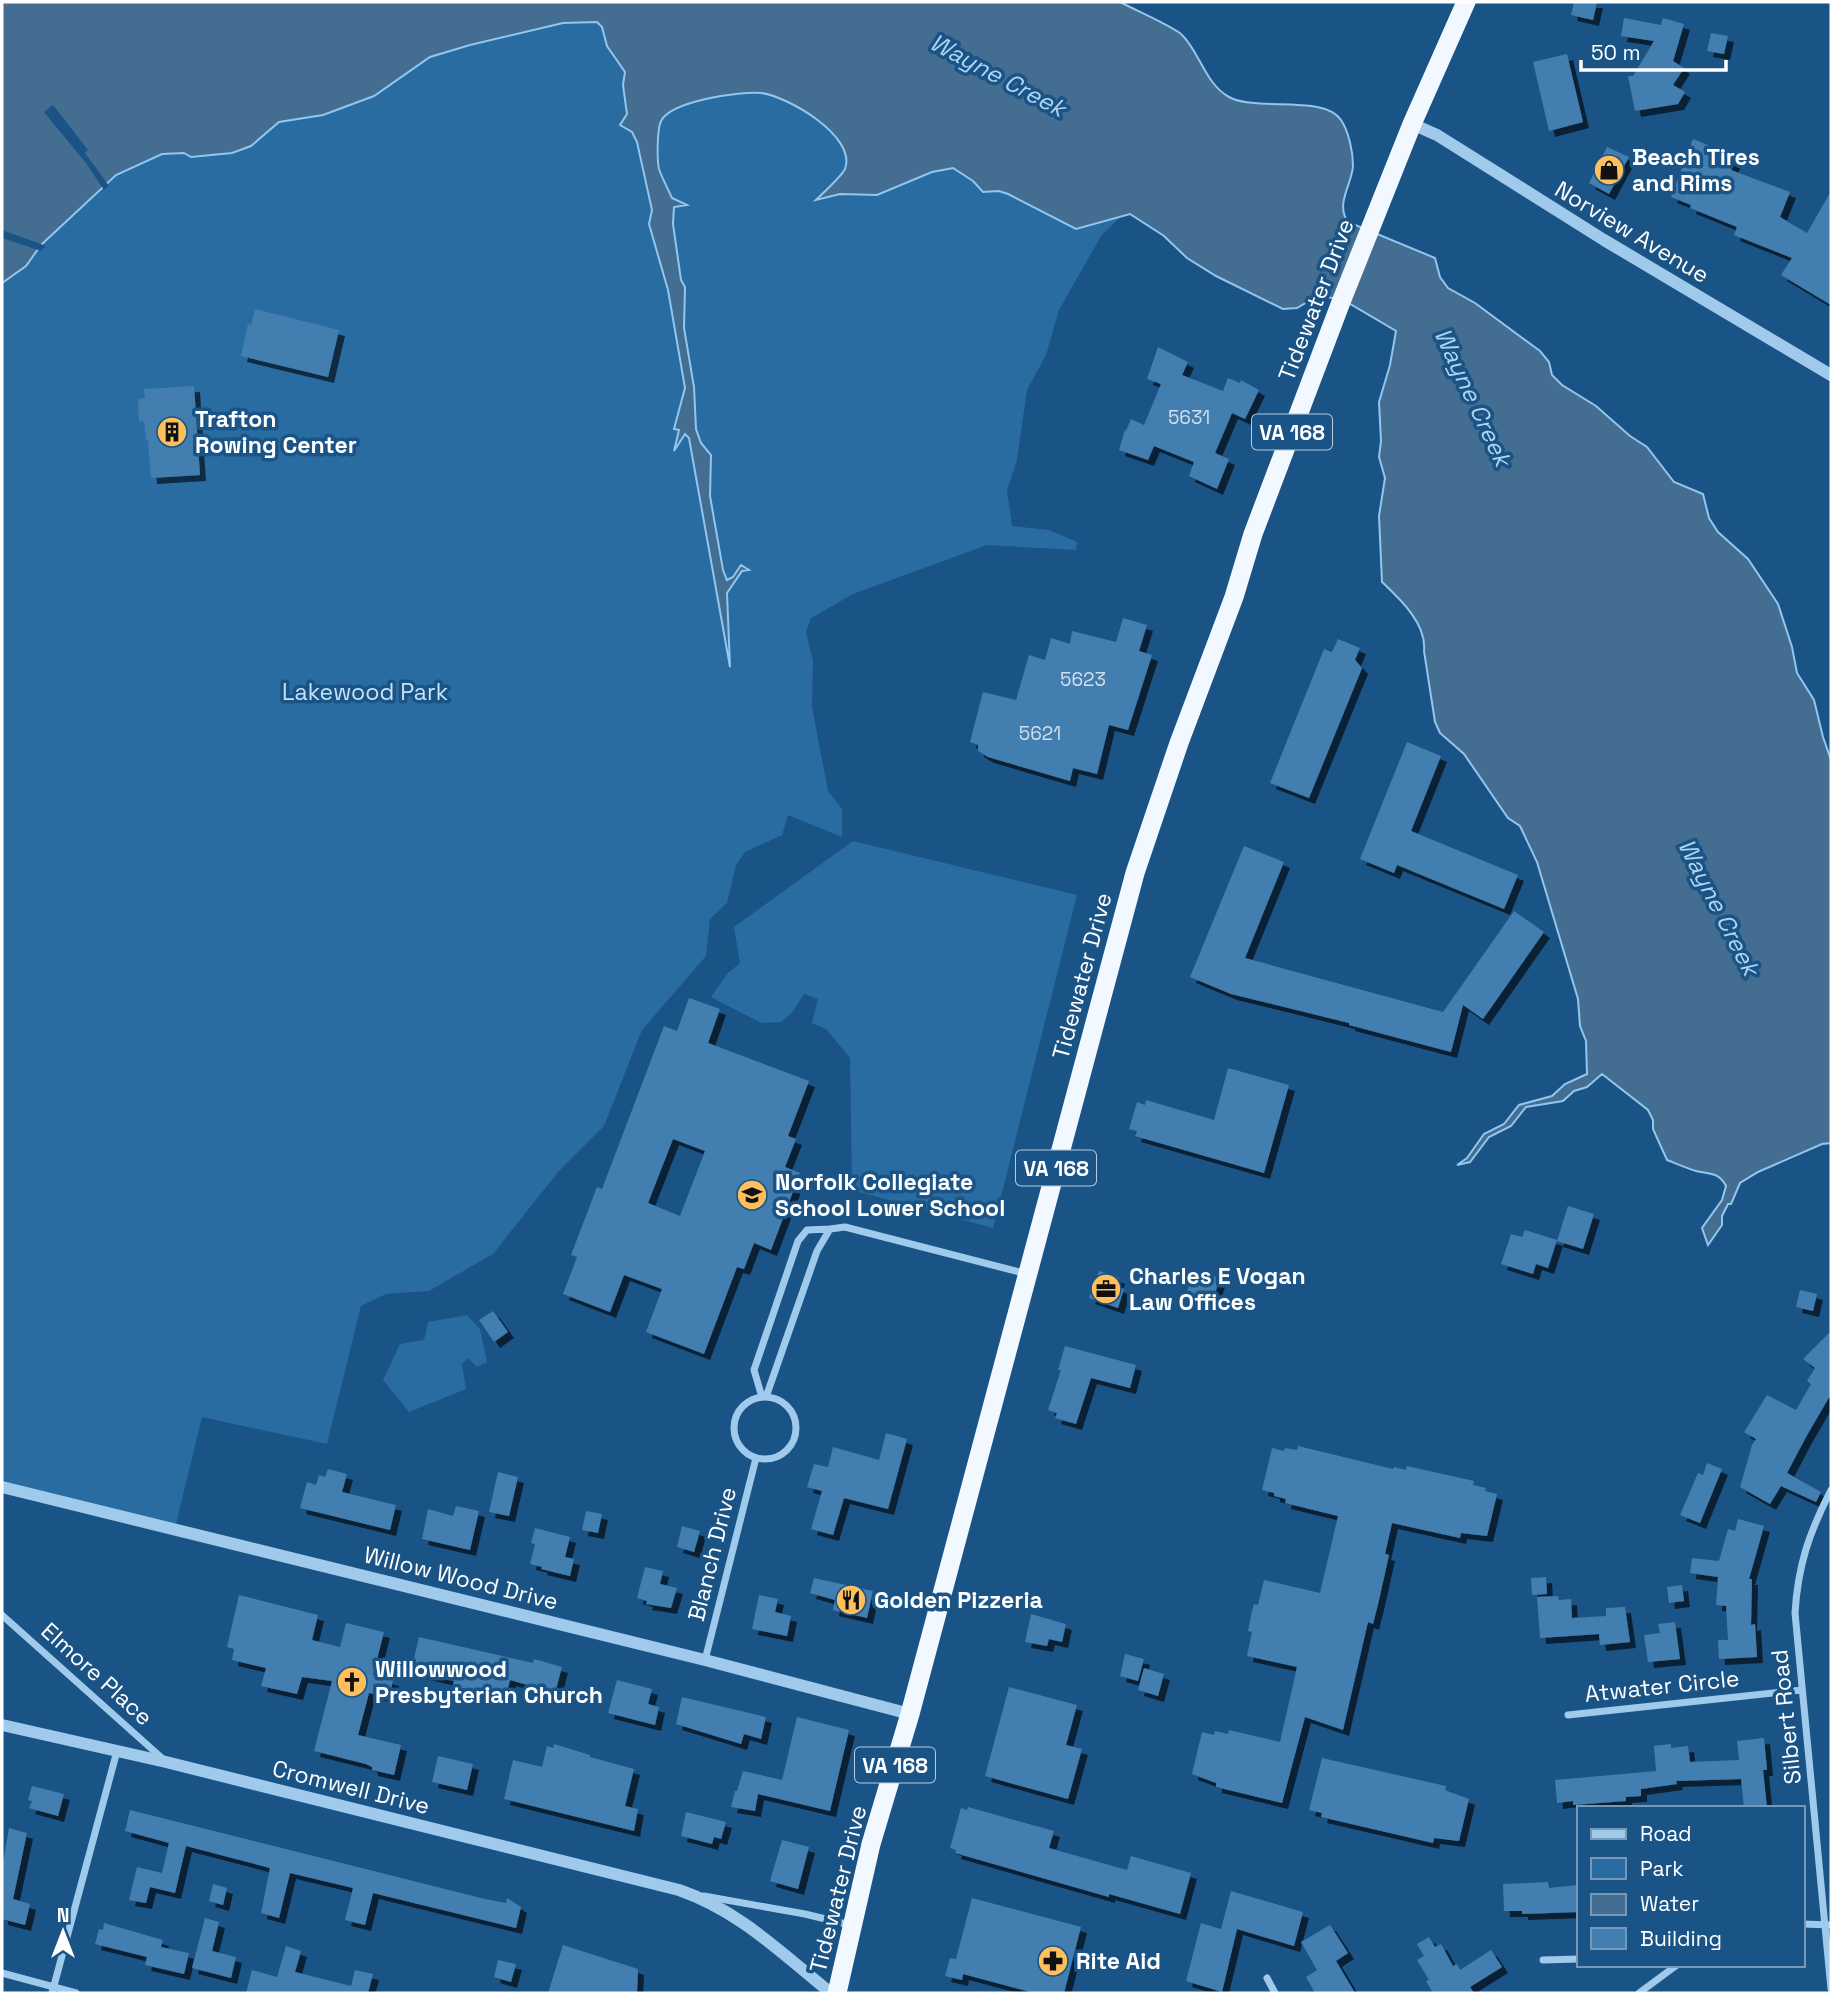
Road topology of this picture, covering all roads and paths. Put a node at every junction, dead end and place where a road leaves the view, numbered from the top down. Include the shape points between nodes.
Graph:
1 (1466, 2) edge
2 (1412, 124) junction
3 (1831, 375) edge
4 (830, 1229) junction
5 (1028, 1274) junction
6 (764, 1397) junction
7 (756, 1458) junction
8 (2, 1487) edge
9 (1831, 1490) edge
10 (2, 1615) edge
11 (705, 1660) junction
12 (1802, 1690) junction
13 (910, 1714) junction
14 (1568, 1715) dead end
15 (2, 1725) edge
16 (117, 1751) junction
17 (166, 1762) junction
18 (690, 1894) junction
19 (1805, 1924) edge
20 (1828, 1925) edge
21 (854, 1927) junction
22 (1543, 1959) dead end
23 (1577, 1959) edge
24 (1674, 1967) edge
25 (2, 1973) edge
26 (1267, 1979) dead end
27 (1831, 1989) edge
28 (53, 1990) edge
29 (76, 1993) edge
30 (831, 1993) edge
31 (837, 1993) edge
32 (1275, 1993) edge
33 (1639, 1993) edge

1 - 2 highway, Tidewater Drive / VA 168
2 - 3 street, Norview Avenue
2 - 5 highway, Tidewater Drive / VA 168 via 1253,534 1135,873
4 - 5 street via 845,1227
4 - 6 street via 817,1251
4 - 6 street via 807,1230 798,1241 754,1370
5 - 13 highway, Tidewater Drive / VA 168
6 - 7 street via 742,1407 733,1426 739,1446
6 - 7 street via 788,1406 796,1434 777,1457
7 - 11 street, Blanch Drive
8 - 11 street, Willow Wood Drive
9 - 12 street, Silbert Road via 1813,1525 1797,1581
10 - 17 street, Elmore Place
11 - 13 street, Willow Wood Drive
12 - 14 street, Atwater Circle
12 - 20 street, Silbert Road
13 - 21 highway, Tidewater Drive / VA 168 via 871,1844
15 - 16 street, Cromwell Drive
16 - 17 street, Cromwell Drive
16 - 28 street, Elmore Place
17 - 18 street, Cromwell Drive
18 - 21 street, Cromwell Drive
18 - 30 street, Cromwell Drive via 742,1921
19 - 20 street
20 - 27 street, Silbert Road
21 - 31 highway, Tidewater Drive / VA 168
22 - 23 street
24 - 33 street
25 - 28 street
26 - 32 street
28 - 29 street

